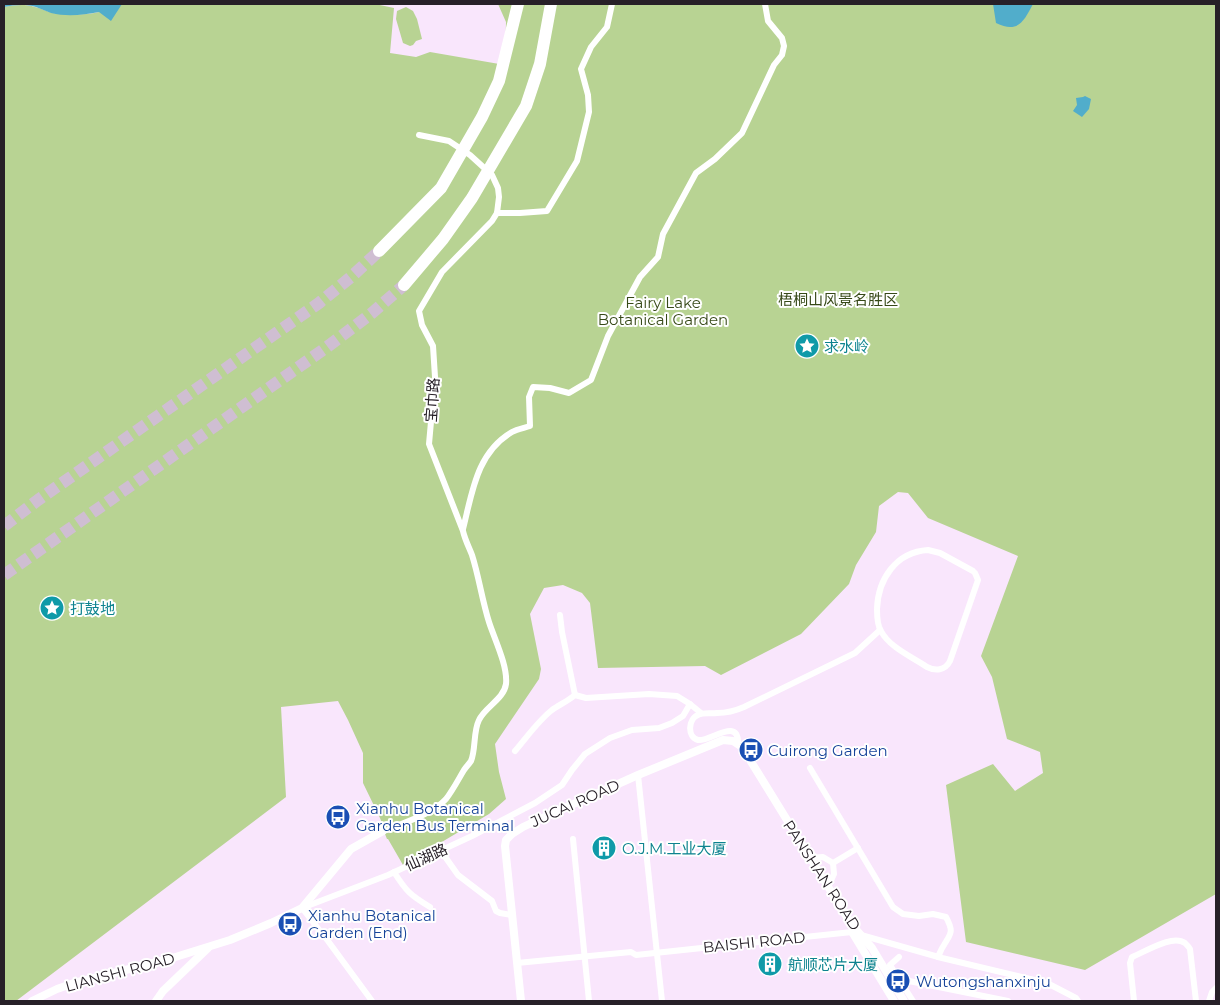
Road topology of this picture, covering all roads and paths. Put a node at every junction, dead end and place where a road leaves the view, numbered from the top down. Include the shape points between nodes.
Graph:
1 (518, 4) edge
2 (551, 4) edge
3 (612, 4) edge
4 (765, 4) edge
5 (419, 135) dead end
6 (497, 213) junction
7 (379, 251) tunnel mouth
8 (404, 285) tunnel mouth
9 (463, 531) junction
10 (560, 615) dead end
11 (880, 630) junction
12 (575, 695) junction
13 (690, 704) junction
14 (701, 714) junction
15 (740, 745) junction
16 (515, 751) dead end
17 (810, 768) dead end
18 (638, 775) junction
19 (386, 830) joint
20 (573, 839) dead end
21 (858, 848) junction
22 (440, 851) junction
23 (810, 858) junction
24 (833, 863) junction
25 (394, 872) junction
26 (828, 887) junction
27 (430, 907) dead end
28 (302, 908) junction
29 (512, 916) junction
30 (852, 932) joint
31 (861, 935) junction
32 (209, 947) junction
33 (656, 952) junction
34 (585, 956) junction
35 (900, 957) dead end
36 (938, 957) junction
37 (517, 963) junction
38 (899, 979) junction
39 (1216, 988) edge
40 (32, 1001) edge
41 (156, 1001) edge
42 (372, 1001) edge
43 (521, 1001) edge
44 (589, 1001) edge
45 (662, 1001) edge
46 (894, 1001) edge
47 (904, 1001) edge
48 (913, 1001) edge
49 (1008, 1001) edge
50 (1078, 1001) edge
51 (1134, 1001) edge
52 (1196, 1001) edge
53 (1209, 1001) edge

1 - 7 highway via 499,81 482,117 441,188
2 - 8 highway via 540,64 526,106 472,198
3 - 6 street via 607,27 591,47 581,69 589,112 577,161 547,211
4 - 9 street via 768,21 782,38 784,46 742,133 696,173 663,234 658,257 640,277 608,336 591,380 569,393 533,387 529,397 530,426 512,432 492,448 478,472
5 - 6 street via 449,141 492,175 498,188
6 - 9 street, 宝巾路 via 442,272 419,311 432,346 435,378 429,444
9 - 19 street, 宝巾路 via 472,553 506,684 478,721 471,759 446,799 433,809
10 - 12 street
11 - 11 street via 877,622 879,592 886,574 900,561 917,552 934,551 975,573 978,580 946,667 930,669 888,642
11 - 14 street via 855,652 744,707
12 - 13 street via 586,698 649,694 677,696
12 - 16 street via 553,710
13 - 14 street
13 - 22 street, 仙湖路 via 683,716 672,723 658,728 632,730 610,738 585,754 562,785 535,803
14 - 15 street via 692,718 690,723 694,738 705,739 731,731 738,735
15 - 18 street, JUCAI ROAD via 723,740
15 - 23 street, PANSHAN ROAD
17 - 21 street
18 - 29 street, JUCAI ROAD via 523,827 508,838 505,846
18 - 33 street
19 - 28 street via 351,849
20 - 34 street
21 - 24 street
21 - 36 street via 893,907 903,914 946,917 950,936
22 - 25 street, 仙湖路
22 - 29 street via 458,875 492,901 496,911
23 - 24 street via 823,857
23 - 26 street, PANSHAN ROAD
24 - 26 street via 834,874
25 - 27 street via 404,888
25 - 28 street, 仙湖路
26 - 31 street, PANSHAN ROAD
28 - 32 street, LIANSHI ROAD via 254,931
28 - 42 street
29 - 37 street, JUCAI ROAD
30 - 33 street, BAISHI ROAD
30 - 46 street, PANSHAN ROAD
31 - 36 street
31 - 47 street, PANSHAN ROAD
32 - 40 street, LIANSHI ROAD via 74,983
32 - 41 street
33 - 34 street, BAISHI ROAD
33 - 45 street
34 - 37 street, BAISHI ROAD
34 - 44 street
35 - 38 street via 890,965
36 - 50 street via 1048,983
37 - 43 street, JUCAI ROAD
38 - 48 street
38 - 49 street
39 - 53 street
51 - 52 street via 1132,957 1179,940 1190,949

